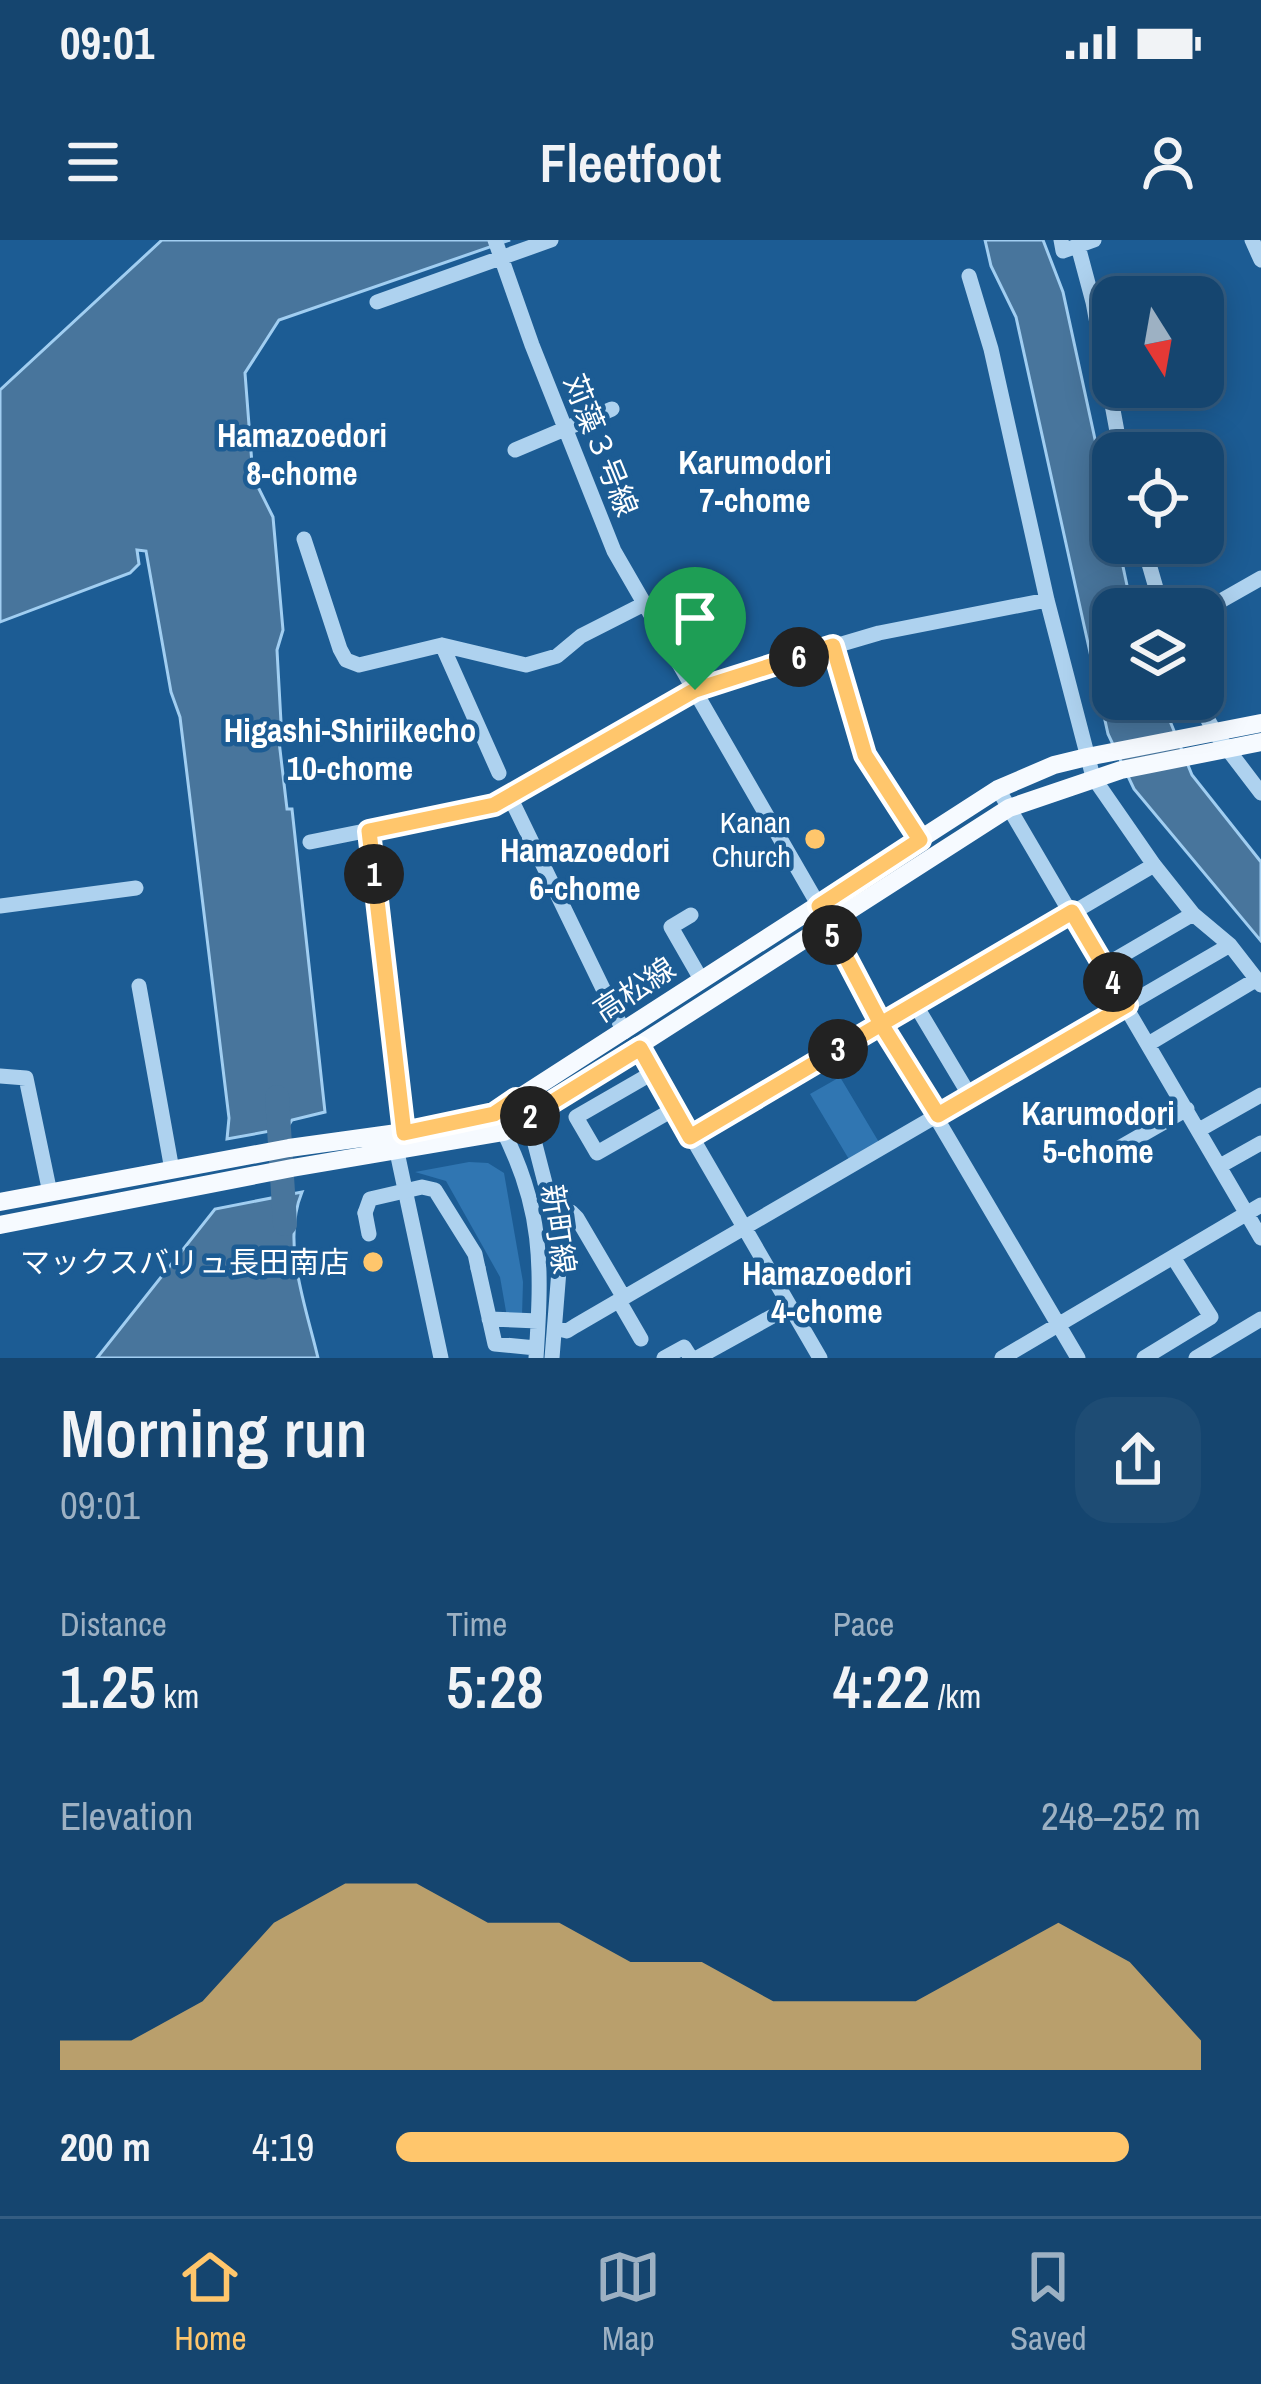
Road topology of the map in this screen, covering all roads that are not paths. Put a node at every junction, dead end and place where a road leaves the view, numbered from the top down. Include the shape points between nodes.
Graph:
1 (550, 240) edge
2 (1060, 240) edge
3 (1252, 240) edge
4 (1086, 243) edge
5 (498, 247) edge
6 (1261, 260) edge
7 (969, 276) dead end
8 (376, 302) dead end
9 (612, 409) dead end
10 (564, 428) junction
11 (1117, 432) edge
12 (514, 450) dead end
13 (304, 539) dead end
14 (1261, 578) edge
15 (1224, 599) edge
16 (1047, 600) junction
17 (644, 604) junction
18 (442, 645) junction
19 (833, 646) junction
20 (695, 690) junction
21 (1208, 720) edge
22 (1261, 723) edge
23 (1216, 734) junction
24 (1261, 742) edge
25 (1184, 748) junction
26 (1230, 749) junction
27 (1087, 757) junction
28 (1118, 761) junction
29 (499, 773) dead end
30 (1093, 777) junction
31 (998, 789) junction
32 (1261, 793) edge
33 (509, 797) junction
34 (1009, 808) junction
35 (369, 831) junction
36 (920, 840) junction
37 (310, 842) dead end
38 (1154, 865) junction
39 (136, 888) dead end
40 (0, 906) edge
41 (1072, 912) junction
42 (1193, 914) junction
43 (692, 915) dead end
44 (824, 915) junction
45 (1230, 945) junction
46 (1104, 966) junction
47 (697, 972) junction
48 (1259, 982) edge
49 (140, 986) dead end
50 (915, 1004) junction
51 (1127, 1005) junction
52 (881, 1024) junction
53 (624, 1032) junction
54 (1150, 1043) junction
55 (640, 1048) junction
56 (654, 1072) junction
57 (0, 1076) edge
58 (1261, 1095) edge
59 (970, 1096) junction
60 (516, 1099) junction
61 (674, 1109) junction
62 (1187, 1109) junction
63 (494, 1114) junction
64 (938, 1115) junction
65 (528, 1117) junction
66 (1199, 1130) junction
67 (504, 1132) junction
68 (690, 1137) junction
69 (400, 1143) junction
70 (1261, 1143) edge
71 (1112, 1152) dead end
72 (1220, 1166) junction
73 (172, 1170) junction
74 (228, 1170) junction
75 (50, 1192) junction
76 (0, 1202) edge
77 (1253, 1209) edge
78 (554, 1210) junction
79 (0, 1225) edge
80 (743, 1230) junction
81 (369, 1234) dead end
82 (1261, 1238) edge
83 (1173, 1257) junction
84 (622, 1300) junction
85 (790, 1307) junction
86 (489, 1319) junction
87 (1261, 1319) edge
88 (538, 1321) junction
89 (1058, 1324) junction
90 (555, 1328) junction
91 (641, 1339) dead end
92 (536, 1353) edge
93 (441, 1358) edge
94 (552, 1358) edge
95 (664, 1358) edge
96 (694, 1358) edge
97 (820, 1358) edge
98 (1002, 1358) edge
99 (1078, 1358) edge
100 (1144, 1358) edge
101 (1196, 1358) edge

1 - 5 street
2 - 4 street via 1064,251
3 - 6 street
4 - 11 street
5 - 8 street
5 - 10 street, 苅藻３号線
7 - 16 street
9 - 10 street
10 - 12 street
10 - 17 street, 苅藻３号線
13 - 18 street via 346,660
14 - 15 street
16 - 19 street
16 - 27 street
17 - 18 street via 557,656 526,665
17 - 20 street, 苅藻３号線
18 - 29 street
19 - 20 street
19 - 36 street via 865,755
20 - 33 street
20 - 44 street, 苅藻３号線
21 - 23 street
22 - 23 main road, 高松線
23 - 25 main road, 高松線
23 - 26 street
24 - 26 main road, 高松線
25 - 26 main road, 高松線
25 - 28 main road, 高松線
26 - 32 street
27 - 28 main road, 高松線
27 - 30 street
27 - 31 main road, 高松線
28 - 30 main road, 高松線
30 - 34 main road, 高松線
30 - 38 street
31 - 34 street
31 - 36 main road, 高松線
33 - 35 street
33 - 53 street
34 - 41 street
34 - 44 main road, 高松線
35 - 37 street
35 - 69 street
36 - 44 main road, 高松線
38 - 41 street
38 - 42 street
39 - 40 street
41 - 46 street
41 - 50 street
42 - 45 street
42 - 46 street
43 - 47 street via 671,927
44 - 47 main road, 高松線
44 - 52 street, 苅藻３号線
44 - 55 main road, 高松線
45 - 48 street
45 - 51 street
46 - 51 street
47 - 53 main road, 高松線
48 - 54 street
49 - 73 street
50 - 52 street
50 - 59 street
51 - 54 street
51 - 59 street
52 - 64 street, 苅藻３号線
52 - 68 street
53 - 60 main road, 高松線
54 - 62 street
55 - 56 street
55 - 65 main road, 高松線
56 - 61 street
56 - 61 street via 576,1118 597,1153
57 - 75 street via 26,1078
58 - 66 street
59 - 64 street
60 - 63 main road, 高松線
60 - 65 street, 新町線
61 - 68 street
62 - 66 street
62 - 71 street
63 - 67 street, 新町線
63 - 69 main road, 高松線
64 - 80 street
64 - 89 street, 苅藻３号線
65 - 67 main road, 高松線
65 - 78 street, 新町線
66 - 72 street
67 - 69 main road, 高松線
67 - 88 street, 新町線 via 523,1169 539,1247
68 - 80 street
69 - 74 main road, 高松線
69 - 93 street
70 - 72 street
72 - 77 street
73 - 74 main road, 高松線
73 - 75 main road, 高松線
74 - 79 main road, 高松線
75 - 76 main road, 高松線
77 - 82 street
77 - 83 street
78 - 84 street via 577,1218
78 - 90 street, 新町線 via 561,1245
80 - 84 street
80 - 85 street
81 - 86 street, bridge via 370,1199 435,1190 475,1254
83 - 89 street
83 - 100 street via 1211,1318
84 - 90 street via 567,1331
84 - 91 street
85 - 96 street
85 - 97 street
86 - 88 street
86 - 92 street via 494,1344
87 - 101 street
88 - 92 street, 新町線
89 - 98 street
89 - 99 street, 苅藻３号線
90 - 94 street, 新町線
95 - 96 street via 684,1347

